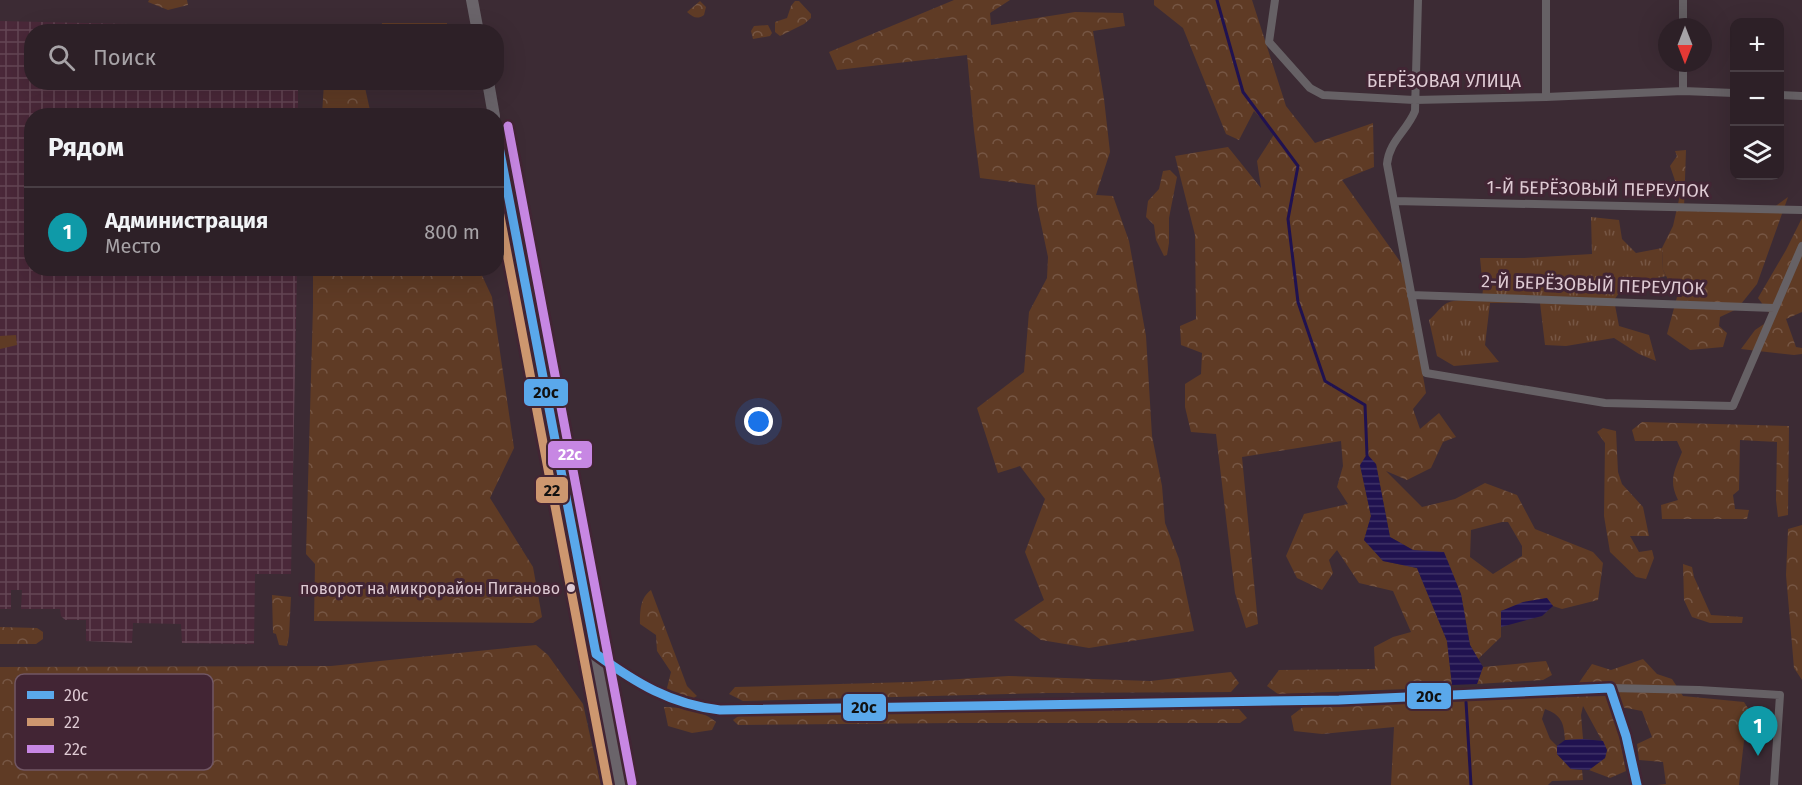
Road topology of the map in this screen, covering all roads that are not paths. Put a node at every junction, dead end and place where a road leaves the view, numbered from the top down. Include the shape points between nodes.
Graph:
1 (472, 0) edge
2 (1275, 0) edge
3 (1418, 0) edge
4 (1546, 0) edge
5 (1683, 0) edge
6 (1683, 18) edge
7 (476, 24) edge
8 (1683, 72) edge
9 (489, 90) edge
10 (1683, 90) junction
11 (1730, 93) edge
12 (1784, 95) edge
13 (1802, 96) edge
14 (1546, 97) junction
15 (1414, 100) junction
16 (493, 108) edge
17 (504, 170) edge
18 (1394, 201) junction
19 (1802, 210) edge
20 (1802, 246) edge
21 (1411, 295) junction
22 (1774, 308) junction
23 (596, 654) junction
24 (1610, 688) junction
25 (620, 785) edge
26 (1637, 785) edge
27 (1774, 785) edge

1 - 7 street
2 - 15 street, БЕРЁЗОВАЯ УЛИЦА via 1269,42 1310,88 1323,95
3 - 15 street
4 - 14 street
5 - 6 street
8 - 10 street
9 - 16 street
10 - 11 street, БЕРЁЗОВАЯ УЛИЦА
10 - 14 street, БЕРЁЗОВАЯ УЛИЦА
12 - 13 street
14 - 15 street, БЕРЁЗОВАЯ УЛИЦА
15 - 18 street via 1411,120 1388,152
17 - 23 street
18 - 19 street, 1-Й БЕРЁЗОВЫЙ ПЕРЕУЛОК
18 - 21 street
20 - 22 street
21 - 22 street, 2-Й БЕРЁЗОВЫЙ ПЕРЕУЛОК
21 - 22 street via 1426,373 1605,403 1733,406
23 - 24 street via 627,677 668,698 720,710 1339,700
23 - 25 street
24 - 26 street via 1623,720
24 - 27 street via 1780,695

